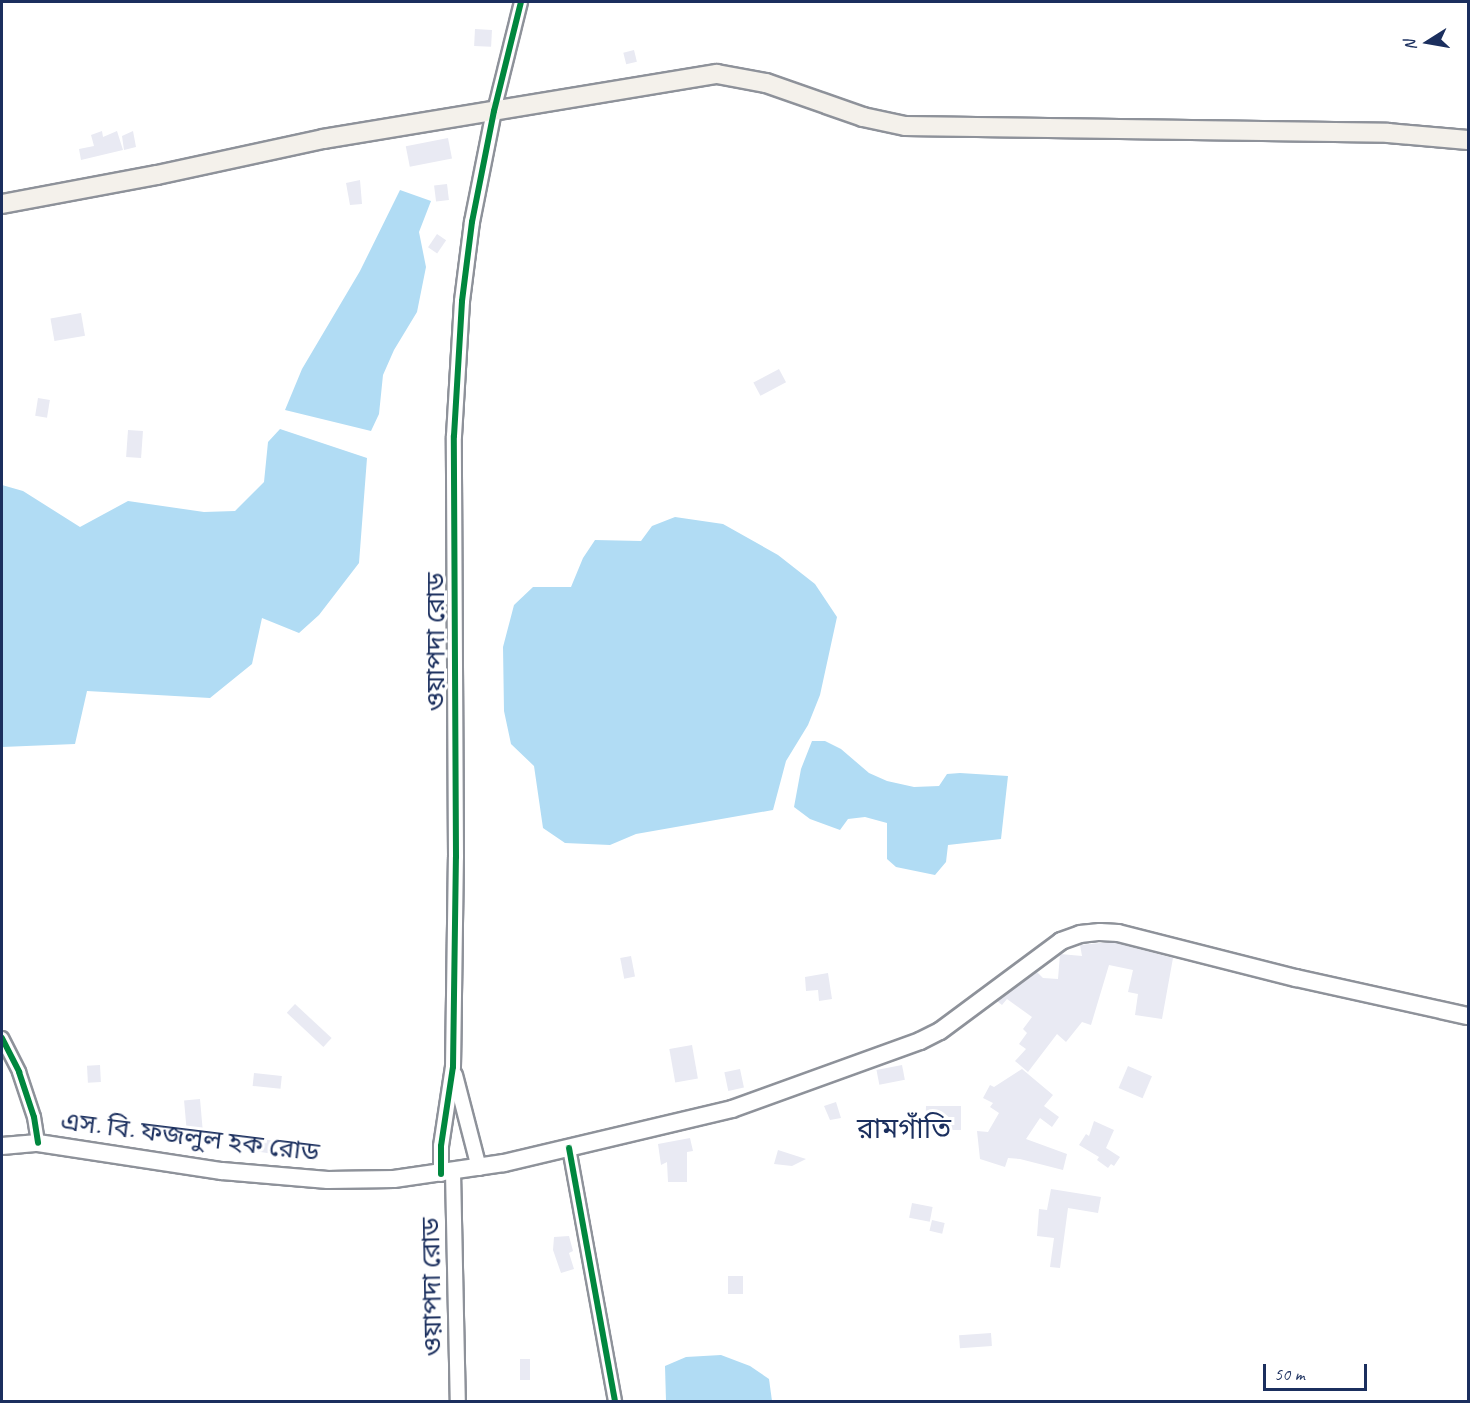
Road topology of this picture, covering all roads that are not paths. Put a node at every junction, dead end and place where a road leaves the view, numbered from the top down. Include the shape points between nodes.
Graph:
1 (521, 2) edge
2 (494, 111) junction
3 (1468, 140) edge
4 (2, 204) edge
5 (1468, 1016) edge
6 (2, 1038) edge
7 (453, 1067) junction
8 (38, 1143) junction
9 (2, 1146) edge
10 (568, 1148) junction
11 (479, 1168) junction
12 (447, 1173) junction
13 (458, 1401) edge
14 (615, 1401) edge

1 - 2 street
2 - 3 main road via 717,74 766,83 863,117 905,126 1388,133
2 - 4 main road via 323,139
2 - 7 street, ওয়াপদা রোড via 472,222 462,301 454,436
5 - 10 main road, এস. বি. ফজলুল হক রোড via 1118,933 1080,934 1044,952 940,1031 920,1041 732,1109
6 - 8 street via 19,1072
7 - 11 street, ওয়াপদা রোড
7 - 12 street, ওয়াপদা রোড via 441,1146
8 - 9 main road, এস. বি. ফজলুল হক রোড
8 - 12 main road, এস. বি. ফজলুল হক রোড via 222,1171 316,1179 394,1179
10 - 11 main road, এস. বি. ফজলুল হক রোড
10 - 14 street
11 - 12 main road, এস. বি. ফজলুল হক রোড
12 - 13 street, ওয়াপদা রোড

